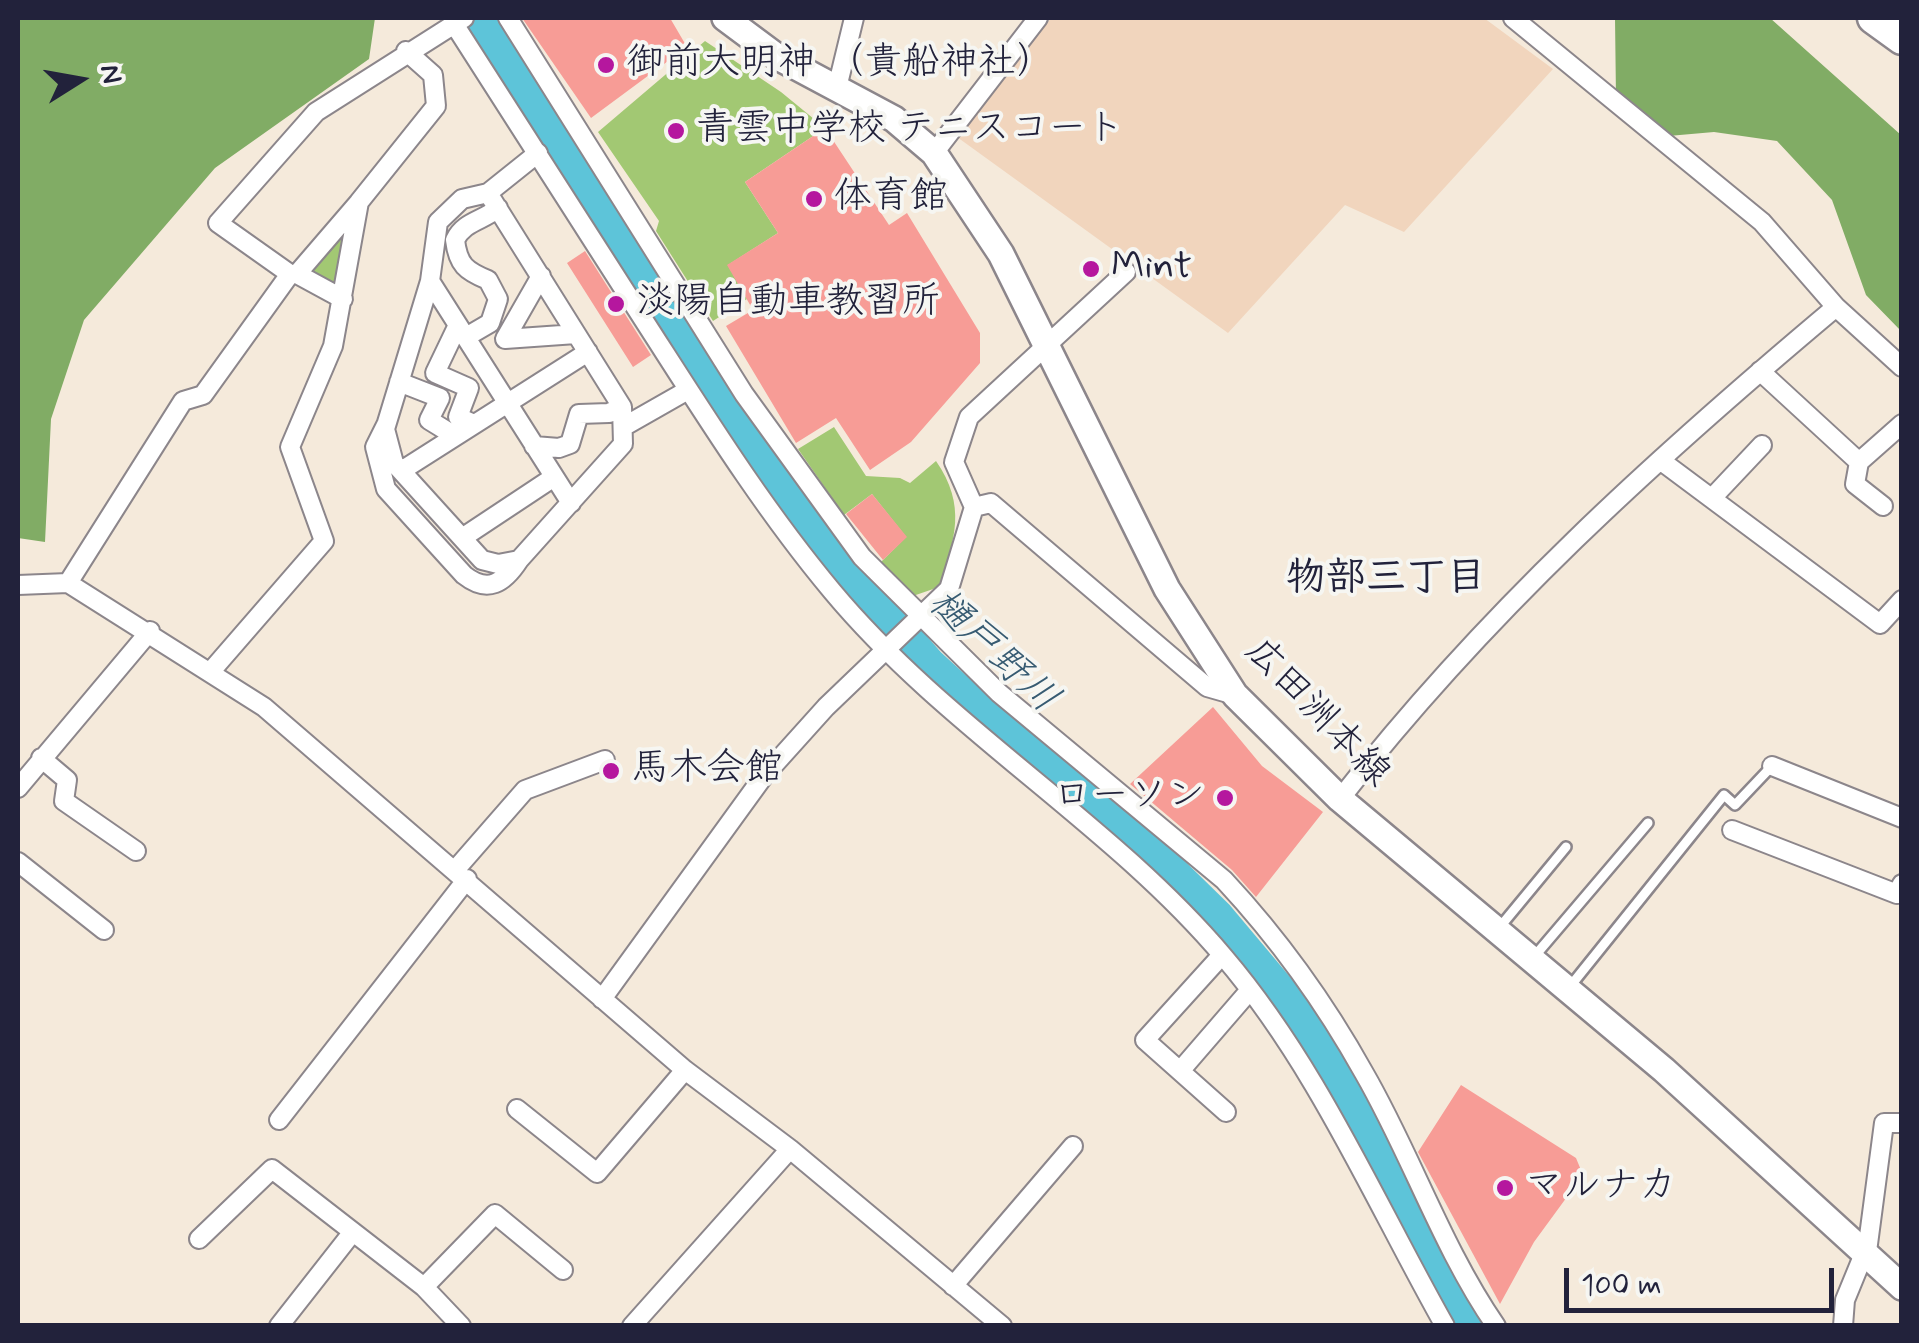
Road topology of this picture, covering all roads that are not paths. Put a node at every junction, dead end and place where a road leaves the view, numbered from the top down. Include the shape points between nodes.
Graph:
1 (508, 18) edge
2 (725, 18) edge
3 (854, 18) edge
4 (1038, 18) edge
5 (1513, 18) edge
6 (1873, 18) edge
7 (460, 22) edge
8 (1902, 40) edge
9 (406, 52) junction
10 (837, 88) junction
11 (538, 153) junction
12 (934, 153) junction
13 (493, 200) junction
14 (359, 202) junction
15 (1126, 272) dead end
16 (293, 274) junction
17 (541, 276) junction
18 (430, 281) junction
19 (343, 299) junction
20 (1836, 307) junction
21 (462, 331) junction
22 (576, 334) junction
23 (1046, 350) junction
24 (588, 352) junction
25 (1902, 367) edge
26 (1760, 371) junction
27 (399, 382) junction
28 (688, 390) junction
29 (507, 403) junction
30 (622, 408) junction
31 (386, 424) junction
32 (474, 424) junction
33 (1902, 424) edge
34 (623, 427) junction
35 (455, 436) junction
36 (1762, 445) dead end
37 (534, 446) junction
38 (1660, 460) junction
39 (1859, 462) junction
40 (401, 471) junction
41 (554, 476) junction
42 (1712, 498) junction
43 (571, 503) junction
44 (1883, 506) dead end
45 (974, 507) junction
46 (462, 538) junction
47 (519, 560) junction
48 (68, 583) junction
49 (18, 585) edge
50 (1902, 600) edge
51 (920, 616) junction
52 (150, 630) junction
53 (885, 652) junction
54 (212, 670) junction
55 (1235, 695) junction
56 (41, 758) junction
57 (605, 760) dead end
58 (1772, 766) joint
59 (18, 788) edge
60 (1340, 799) junction
61 (1902, 818) edge
62 (1648, 824) dead end
63 (1732, 830) dead end
64 (1566, 848) dead end
65 (136, 850) dead end
66 (18, 862) edge
67 (461, 874) junction
68 (1902, 884) edge
69 (104, 930) dead end
70 (1498, 930) junction
71 (1222, 954) junction
72 (1532, 959) junction
73 (1568, 988) junction
74 (1250, 990) junction
75 (602, 999) junction
76 (685, 1070) junction
77 (1180, 1071) junction
78 (517, 1109) dead end
79 (1226, 1112) dead end
80 (280, 1120) dead end
81 (1902, 1123) edge
82 (1073, 1146) dead end
83 (790, 1148) junction
84 (352, 1233) junction
85 (198, 1239) dead end
86 (1864, 1252) junction
87 (563, 1270) dead end
88 (953, 1286) junction
89 (1902, 1286) edge
90 (424, 1287) junction
91 (279, 1326) edge
92 (461, 1326) edge
93 (632, 1326) edge
94 (1002, 1326) edge
95 (1445, 1326) edge
96 (1496, 1326) edge
97 (1843, 1326) edge

1 - 51 street via 744,394 862,557
2 - 10 main road, 広田洲本線 via 776,56
3 - 10 street
4 - 12 street
5 - 20 street via 1762,222
6 - 8 highway
7 - 9 street
7 - 11 street
9 - 14 street via 433,75 436,106
9 - 16 street via 316,112 218,223
10 - 12 main road, 広田洲本線 via 894,118
11 - 13 street
11 - 28 street
12 - 23 main road, 広田洲本線 via 1001,254
13 - 17 street
13 - 18 street via 462,199 438,222
13 - 21 street via 486,219 472,222 456,240 466,272 488,280 498,299 490,322
14 - 16 street
14 - 19 street
15 - 23 street
16 - 19 street
16 - 48 street via 203,395 183,401
17 - 22 street
17 - 22 street via 505,338
18 - 21 street
18 - 27 street
19 - 54 street via 325,372 290,448 324,541
20 - 25 street
20 - 26 street
21 - 29 street
21 - 32 street via 435,373 469,388 458,417
22 - 24 street
23 - 45 street via 969,417 954,462
23 - 55 main road, 広田洲本線 via 1167,589
24 - 29 street
24 - 30 street
26 - 38 street
26 - 39 street
27 - 31 street
27 - 35 street via 440,398 429,420
28 - 34 street
28 - 53 street via 774,519
29 - 32 street
29 - 37 street
30 - 34 street
30 - 37 street via 579,414 570,444
31 - 40 street
31 - 47 street via 376,446 386,489 464,575 477,586 491,586 507,579
32 - 35 street
33 - 39 street
34 - 43 street via 623,444
35 - 40 street
36 - 42 street
37 - 41 street
38 - 42 street
38 - 60 street via 1504,606
39 - 44 street via 1855,484
40 - 46 street
41 - 43 street
41 - 46 street
42 - 50 street via 1880,624
43 - 47 street
45 - 51 street via 949,588
45 - 55 street via 991,502 1208,687
46 - 47 street via 482,560
48 - 49 street
48 - 52 street
51 - 53 street
51 - 96 street via 1262,920 1365,1074
52 - 54 street
52 - 56 street
53 - 71 street
53 - 75 street via 762,777
54 - 67 street via 264,706
55 - 60 main road, 広田洲本線
56 - 59 street
56 - 65 street via 67,780 64,801
57 - 67 street via 525,790
58 - 61 street
58 - 73 lane via 1736,806 1724,795
60 - 70 main road, 広田洲本線
62 - 72 lane
63 - 68 street via 1897,894
64 - 70 lane
66 - 69 street
67 - 75 street
67 - 80 street
70 - 72 main road, 広田洲本線
71 - 74 street
71 - 77 street via 1145,1040
72 - 73 main road, 広田洲本線
73 - 86 main road, 広田洲本線
74 - 77 street
74 - 95 street via 1301,1060
75 - 76 street
76 - 78 street via 597,1174
76 - 83 street
77 - 79 street
81 - 86 street via 1884,1123
82 - 88 street
83 - 88 street
83 - 93 street
84 - 85 street via 272,1170
84 - 90 street
84 - 91 street
86 - 89 main road, 広田洲本線
86 - 97 street
87 - 90 street via 495,1214
88 - 94 street
90 - 92 street

